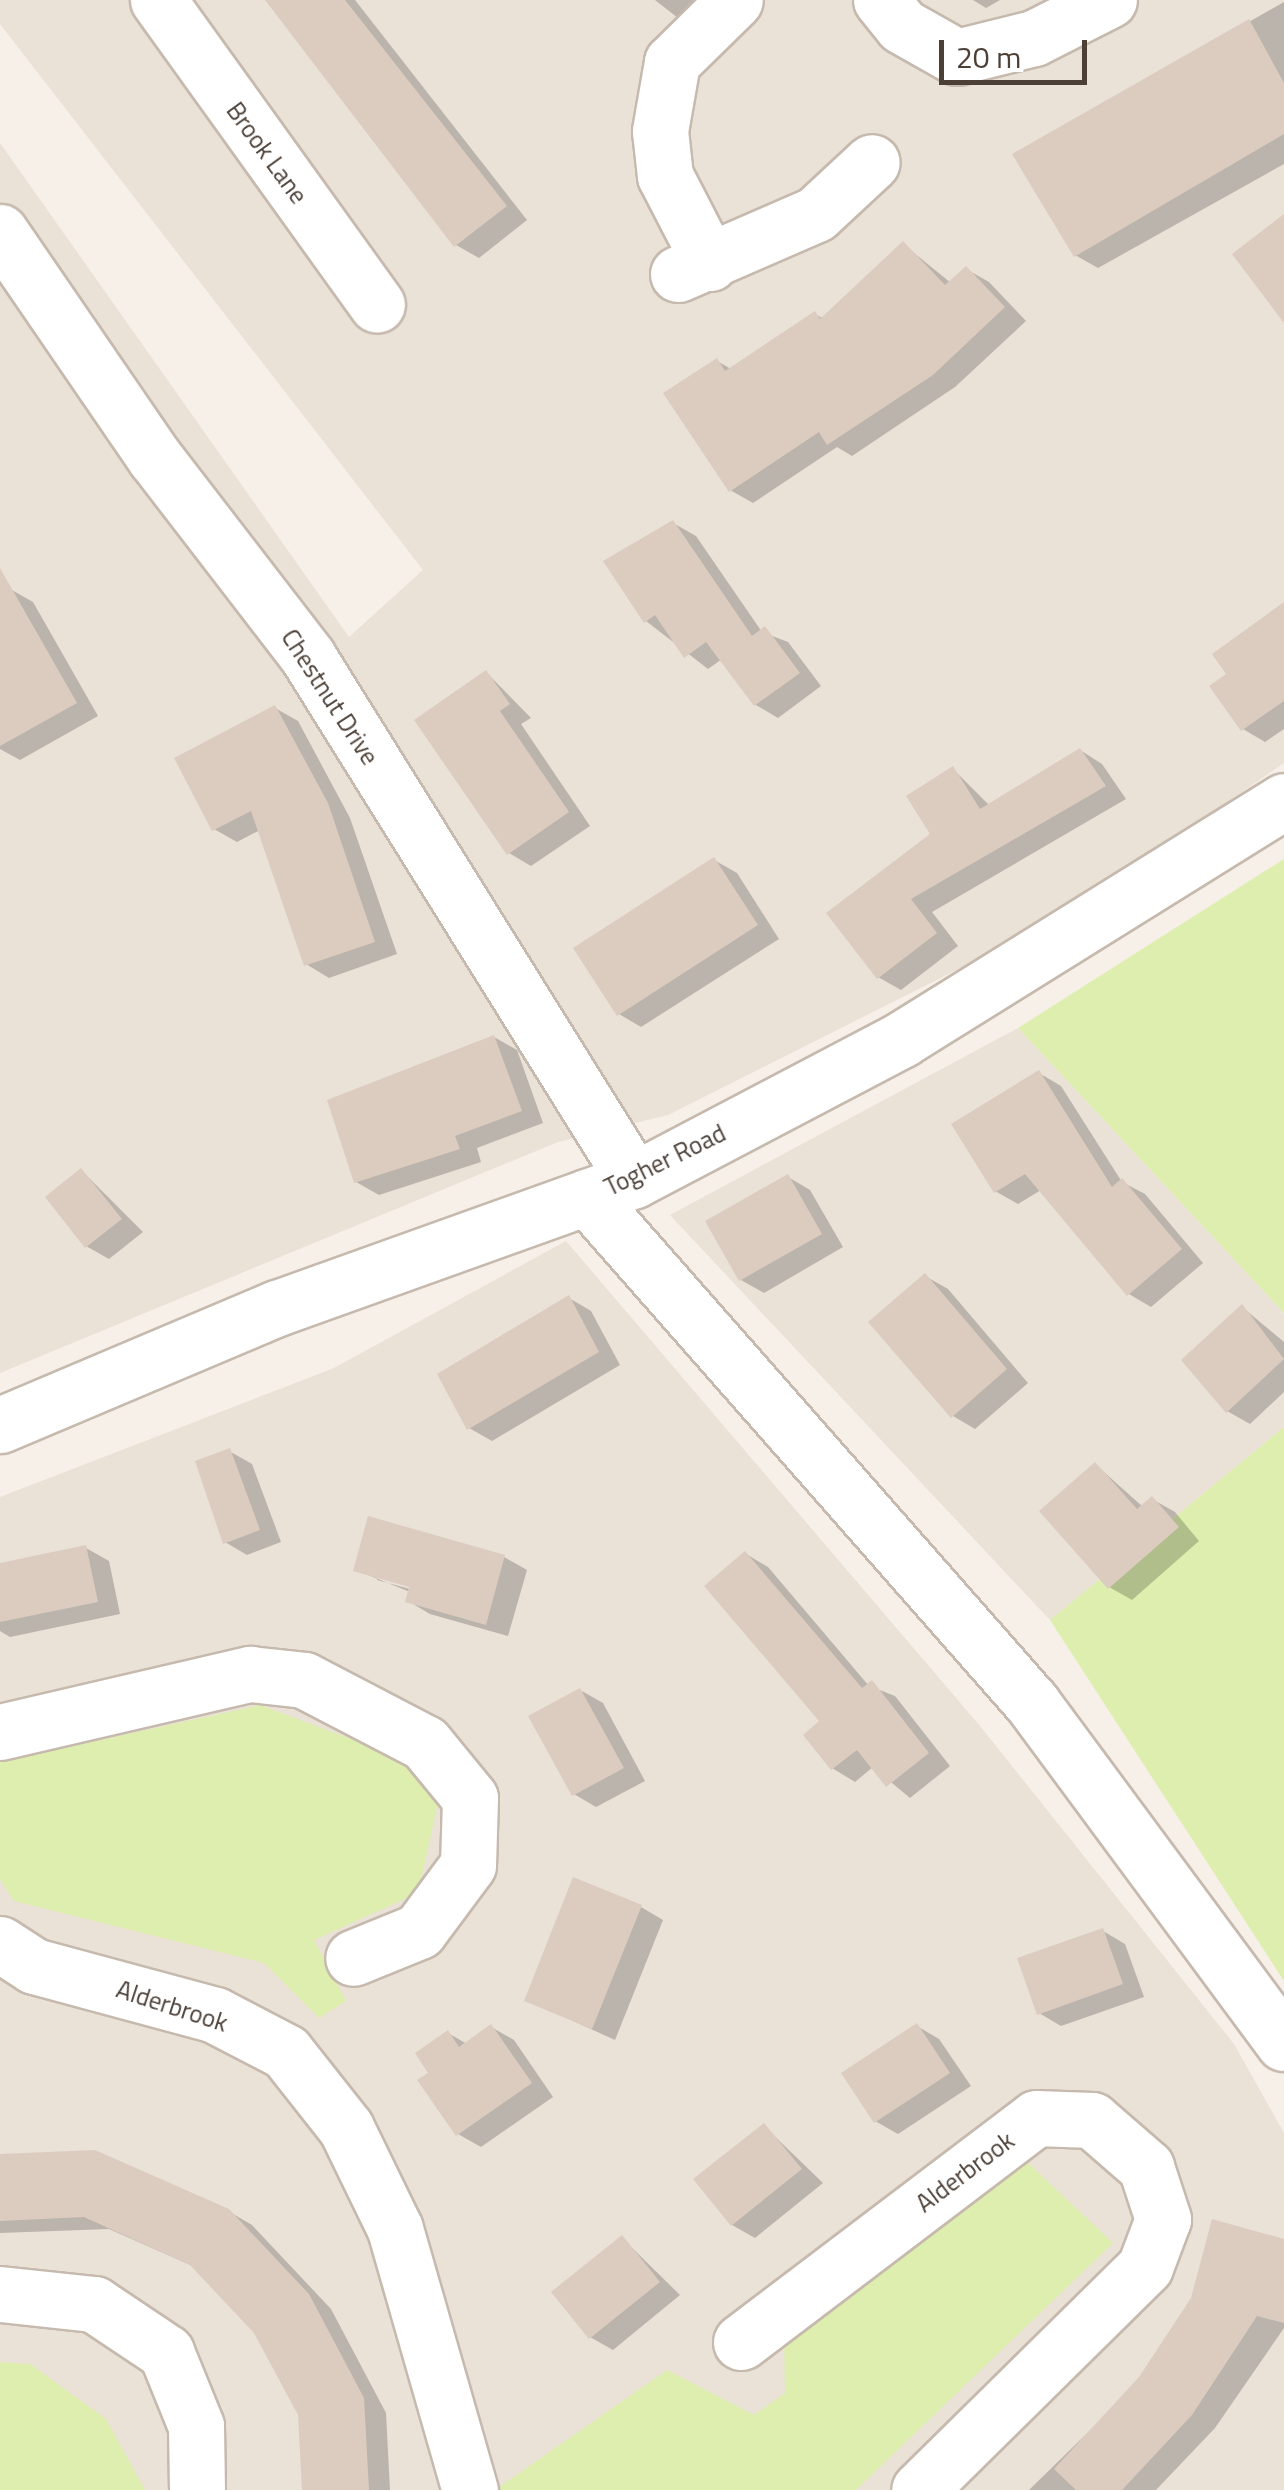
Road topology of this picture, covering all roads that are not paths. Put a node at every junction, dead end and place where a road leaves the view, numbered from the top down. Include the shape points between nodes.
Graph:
1 (158, 0) edge
2 (734, 0) edge
3 (881, 0) edge
4 (1109, 0) edge
5 (872, 162) dead end
6 (0, 232) edge
7 (377, 305) dead end
8 (1284, 801) edge
9 (610, 1188) junction
10 (0, 1425) edge
11 (0, 1732) edge
12 (0, 1944) edge
13 (353, 1958) dead end
14 (1284, 2043) edge
15 (0, 2294) edge
16 (741, 2342) dead end
17 (197, 2490) edge
18 (470, 2490) edge
19 (918, 2490) edge

1 - 7 street, Brook Lane
2 - 5 street via 672,62 660,131 664,176 693,269 816,214
3 - 4 street via 902,26 957,56 1034,38
6 - 9 street, Chestnut Drive via 154,458 308,657
8 - 9 street, Togher Road via 902,1039
9 - 10 street, Togher Road via 276,1308
9 - 14 street, Chestnut Drive via 1032,1703
11 - 13 street via 250,1674 304,1680 425,1742 470,1798 468,1865 419,1930
12 - 18 street, Alderbrook via 34,1966 215,2015 286,2052 346,2128 395,2229
15 - 17 street via 94,2304 166,2352 196,2426
16 - 19 street, Alderbrook via 1036,2118 1092,2120 1146,2167 1164,2219 1145,2268

